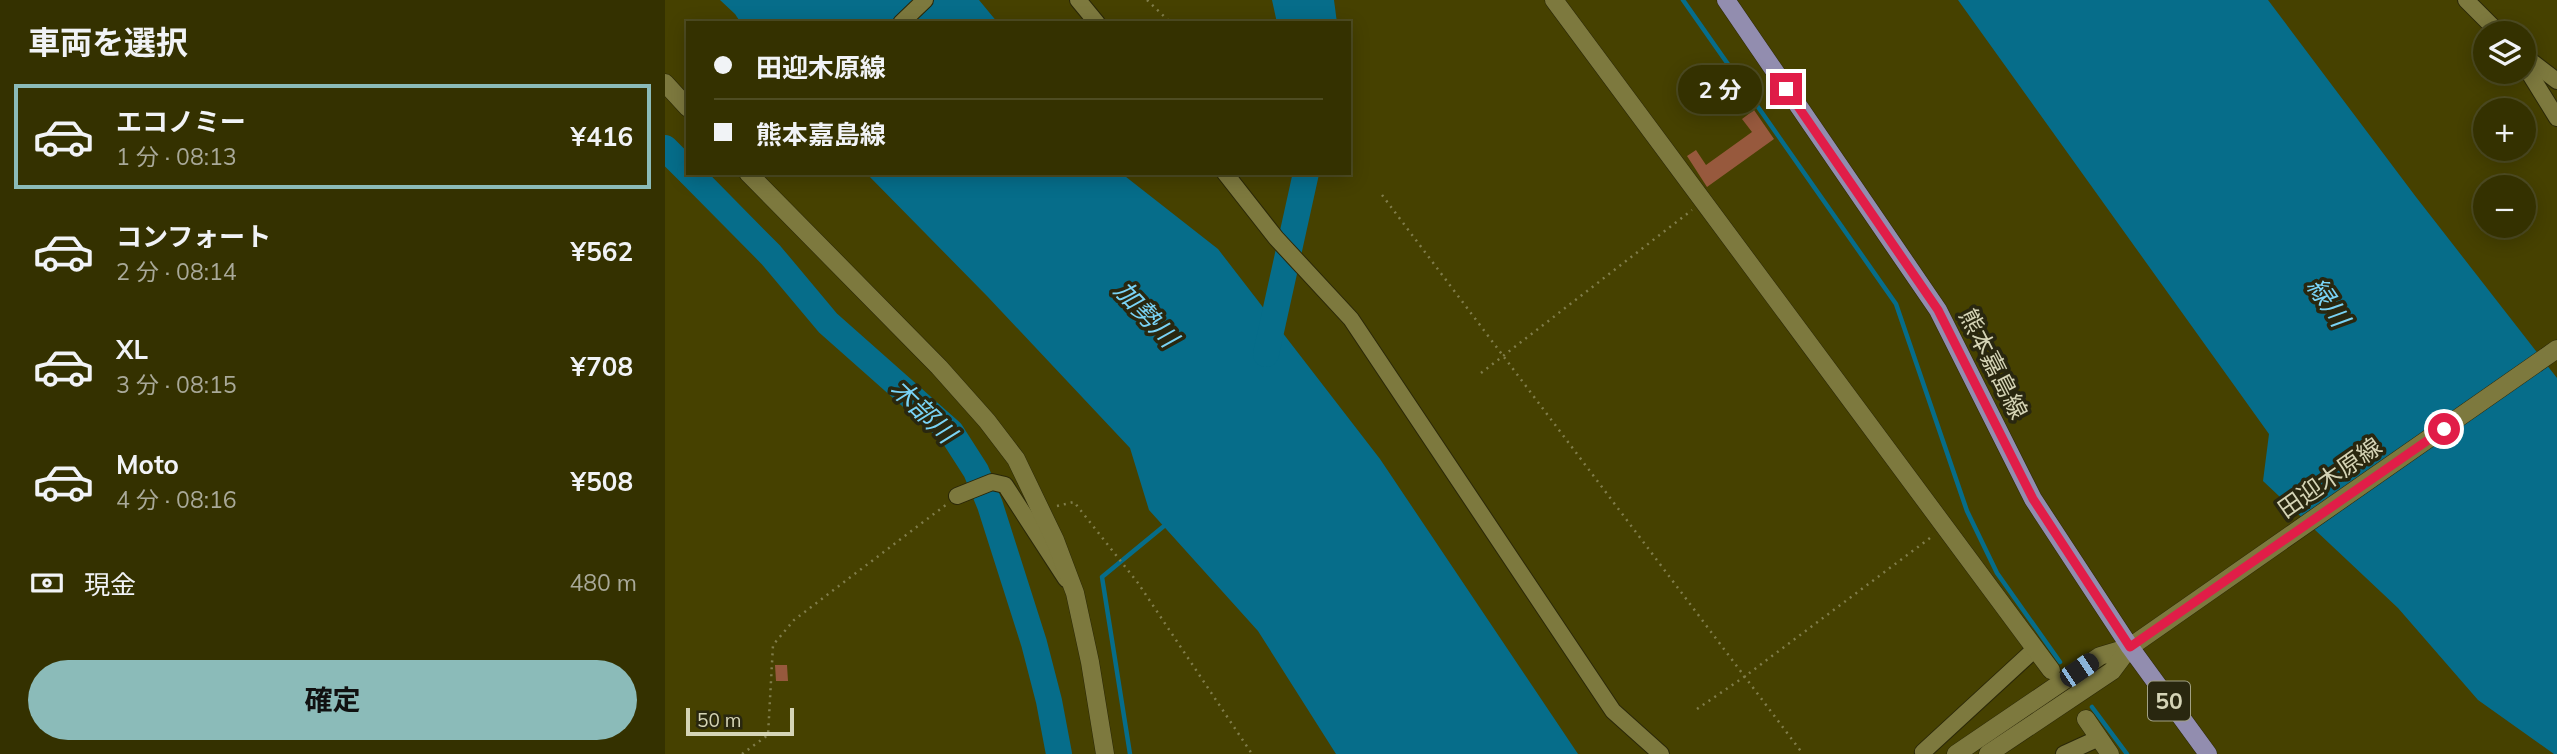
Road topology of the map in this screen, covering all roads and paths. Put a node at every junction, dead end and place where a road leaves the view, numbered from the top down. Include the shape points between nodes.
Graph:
1 (925, 0) edge
2 (1078, 0) edge
3 (1147, 0) edge
4 (1555, 0) edge
5 (1726, 0) edge
6 (2466, 0) edge
7 (903, 21) edge
8 (1095, 21) edge
9 (1169, 21) edge
10 (2487, 21) edge
11 (2536, 65) edge
12 (2557, 81) edge
13 (665, 83) edge
14 (2536, 84) edge
15 (686, 106) edge
16 (2557, 118) edge
17 (749, 175) edge
18 (1226, 175) edge
19 (1382, 195) dead end
20 (1703, 202) junction
21 (2557, 349) edge
22 (1502, 356) junction
23 (1481, 373) dead end
24 (957, 496) joint
25 (1042, 513) junction
26 (1945, 526) junction
27 (1075, 593) junction
28 (2130, 647) junction
29 (2035, 649) junction
30 (2051, 670) dead end
31 (1744, 677) junction
32 (1697, 709) dead end
33 (2086, 719) dead end
34 (2099, 738) junction
35 (742, 754) edge
36 (1105, 754) edge
37 (1252, 754) edge
38 (1661, 754) edge
39 (1803, 754) edge
40 (1924, 754) edge
41 (1956, 754) edge
42 (1988, 754) edge
43 (2064, 754) edge
44 (2110, 754) edge
45 (2208, 754) edge

1 - 7 street
2 - 8 street
3 - 9 path
4 - 20 street
5 - 28 main road, 熊本嘉島線 / 50 via 1938,310 2033,499
6 - 10 street
11 - 12 street
13 - 15 street
14 - 16 street
17 - 25 street via 939,367 986,421 1016,459
18 - 38 street via 1351,319 1613,711
19 - 22 path
20 - 22 path
20 - 26 street
21 - 28 street, 田迎木原線
22 - 23 path
22 - 31 path
24 - 27 street via 992,482 1005,485
24 - 35 path via 794,620 773,645 768,735
25 - 27 street
25 - 37 path via 1073,502 1137,583
26 - 29 street
26 - 31 path
27 - 36 street
28 - 41 street, 田迎木原線 via 2100,656
28 - 42 street, 田迎木原線 via 2112,671
28 - 45 main road, 熊本嘉島線 / 50
29 - 30 street
29 - 40 street
31 - 32 path
31 - 39 path
33 - 34 street
34 - 43 street
34 - 44 street

